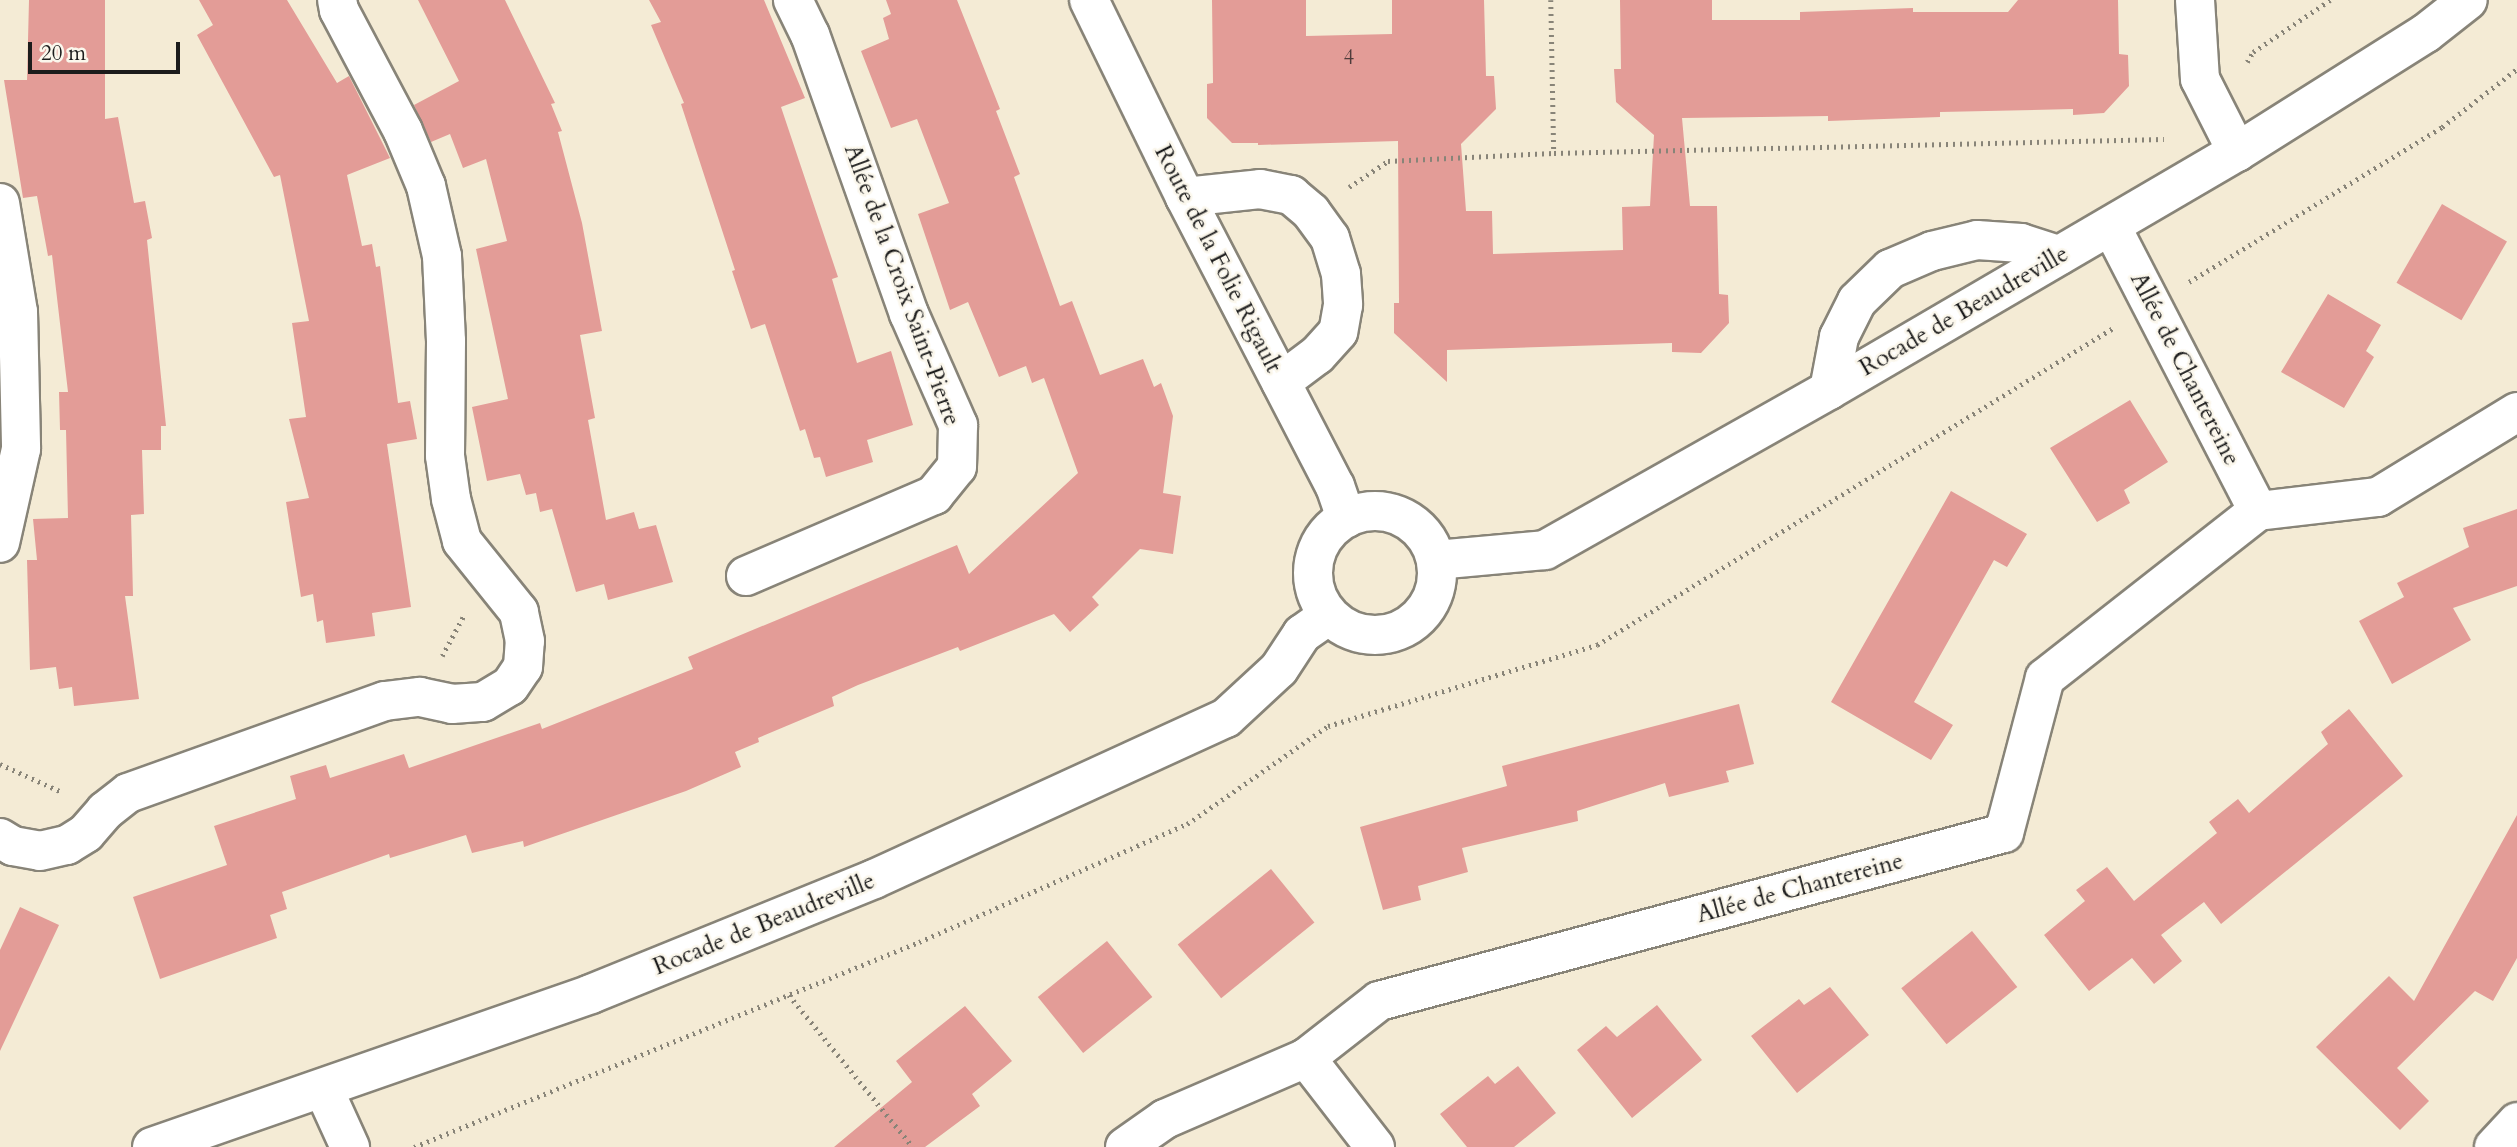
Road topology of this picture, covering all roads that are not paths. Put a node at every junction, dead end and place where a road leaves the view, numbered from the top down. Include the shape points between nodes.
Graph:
1 (337, 0) edge
2 (793, 0) edge
3 (1089, 0) edge
4 (2195, 0) edge
5 (2468, 0) edge
6 (2237, 152) junction
7 (1185, 197) junction
8 (0, 203) edge
9 (2111, 226) junction
10 (2059, 255) junction
11 (1281, 382) junction
12 (1829, 390) junction
13 (2517, 412) edge
14 (2258, 511) junction
15 (1346, 518) junction
16 (0, 543) edge
17 (1436, 560) junction
18 (746, 576) dead end
19 (1328, 616) junction
20 (0, 838) edge
21 (1306, 1058) junction
22 (324, 1090) junction
23 (2517, 1122) edge
24 (152, 1147) edge
25 (351, 1147) edge
26 (1125, 1147) edge
27 (1376, 1147) edge
28 (2494, 1147) edge

1 - 20 street via 426,186 442,256 445,456 451,499 463,541 519,612 525,641 523,667 510,686 483,702 452,704 420,696 385,701 128,793 67,845 40,851 13,846
2 - 18 street, Allée de la Croix Saint-Pierre via 909,314 958,425 957,467 934,495
3 - 7 street, Route de la Folie Rigault
4 - 6 street via 2200,79
5 - 6 street, Rocade de Beaudreville via 2415,40
6 - 9 street, Rocade de Beaudreville
7 - 11 street, Route de la Folie Rigault
7 - 11 street via 1259,190 1291,195 1330,238 1341,274 1343,305 1338,332
8 - 16 street via 18,312 21,449
9 - 10 street, Rocade de Beaudreville
9 - 14 street, Allée de Chantereine
10 - 12 street, Rocade de Beaudreville
10 - 12 street via 2021,243 1977,240 1932,251 1890,270 1857,301 1839,337
11 - 15 street, Route de la Folie Rigault via 1335,486
12 - 17 street, Rocade de Beaudreville via 1545,550
13 - 14 street via 2378,497
14 - 21 street, Allée de Chantereine via 2045,678 2004,833 1380,1001
15 - 17 street via 1366,512 1400,516 1424,536
15 - 19 street via 1330,529 1313,563 1315,591
17 - 19 street via 1434,594 1423,613 1407,627 1365,635
19 - 22 street, Rocade de Beaudreville via 1302,634 1279,669 1226,718 874,879 592,994
21 - 26 street via 1165,1119
21 - 27 street
22 - 24 street, Rocade de Beaudreville
22 - 25 street
23 - 28 street

